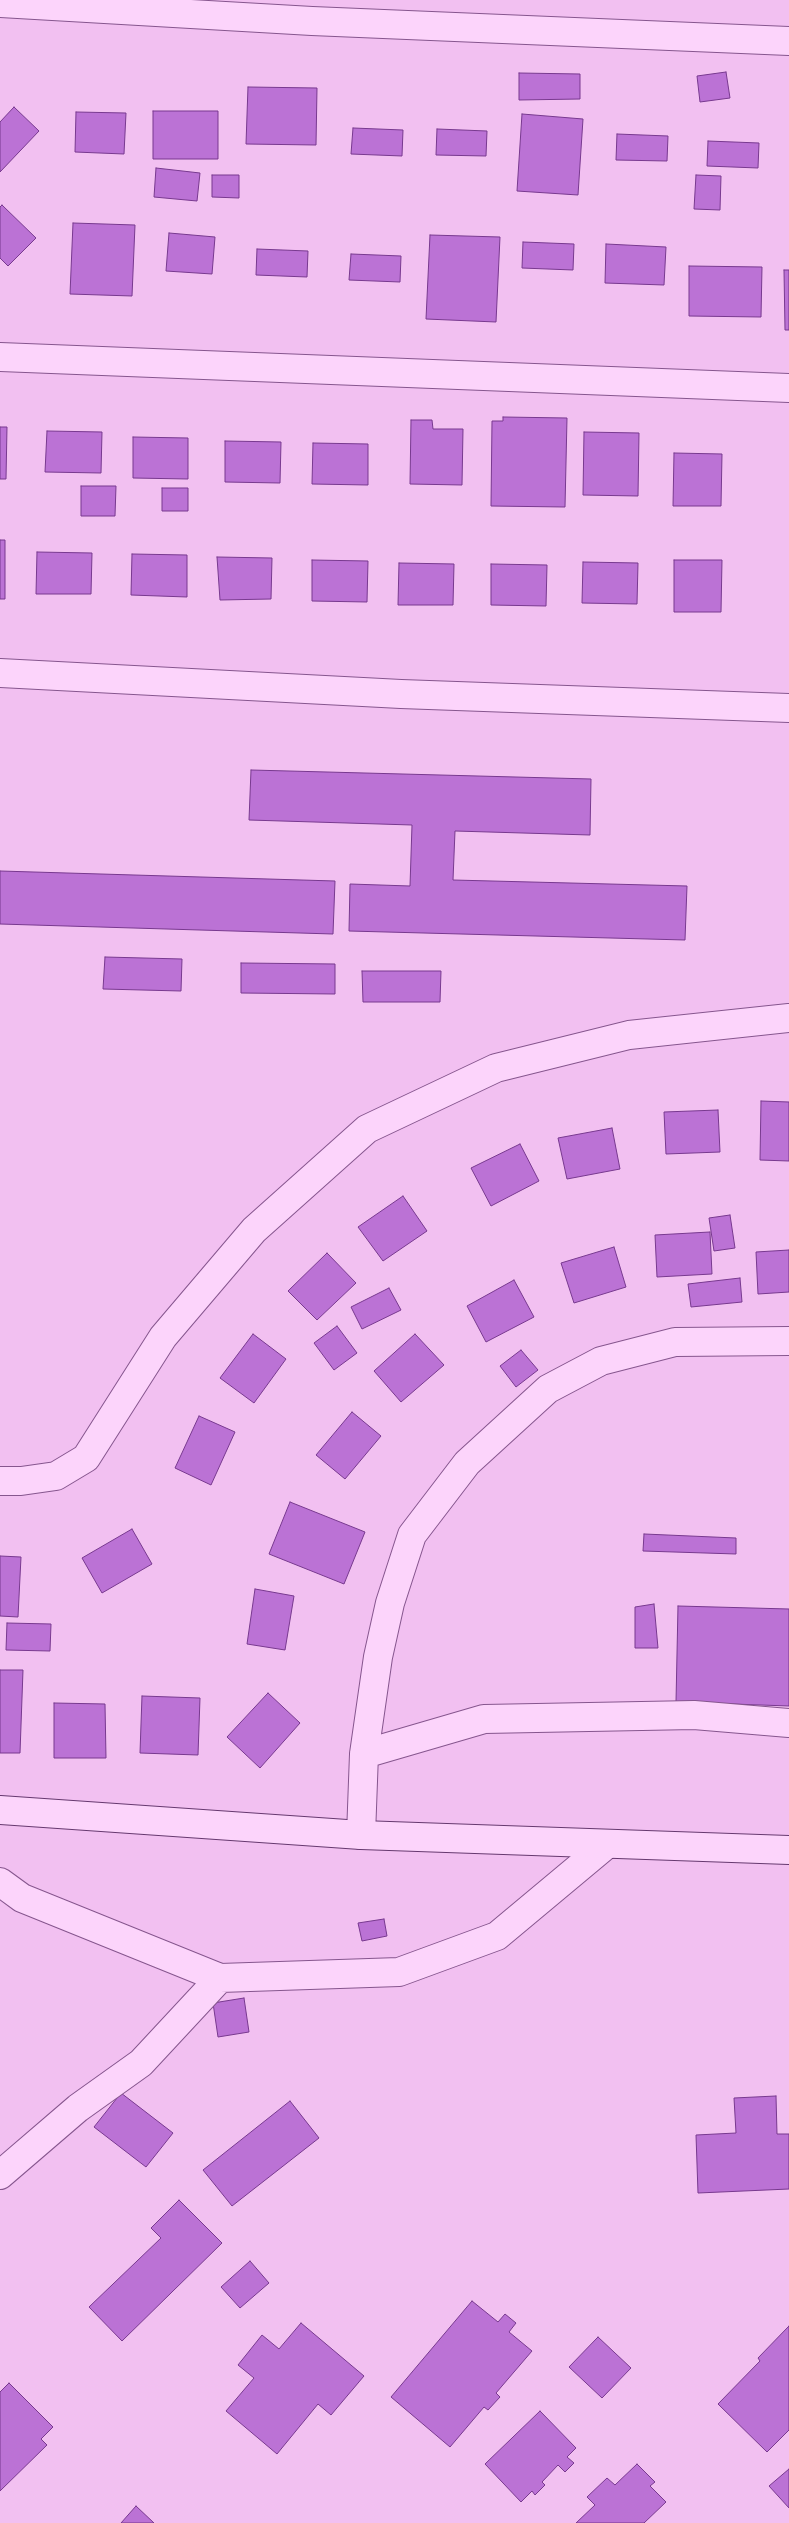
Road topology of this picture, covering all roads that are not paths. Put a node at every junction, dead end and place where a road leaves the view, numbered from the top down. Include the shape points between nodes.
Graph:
1 (0, 3) edge
2 (312, 10) edge
3 (789, 41) edge
4 (0, 357) edge
5 (789, 388) edge
6 (0, 673) edge
7 (789, 708) edge
8 (789, 1018) edge
9 (789, 1341) edge
10 (0, 1481) edge
11 (789, 1723) edge
12 (364, 1754) junction
13 (0, 1810) edge
14 (361, 1835) junction
15 (606, 1845) junction
16 (789, 1850) edge
17 (0, 1882) edge
18 (220, 1978) junction
19 (0, 2175) edge

1 - 2 street
2 - 3 street
4 - 5 street
6 - 7 street via 401,694
8 - 10 street via 629,1034 496,1068 367,1129 254,1230 163,1337 86,1458 56,1476
9 - 12 street via 675,1342 602,1361 548,1389 467,1463 412,1535 390,1603 378,1657
11 - 12 street via 694,1715 484,1719
12 - 14 street
13 - 14 street
14 - 15 street
15 - 16 street
15 - 18 street via 497,1936 399,1972
17 - 18 street via 22,1898
18 - 19 street via 141,2063 78,2108

